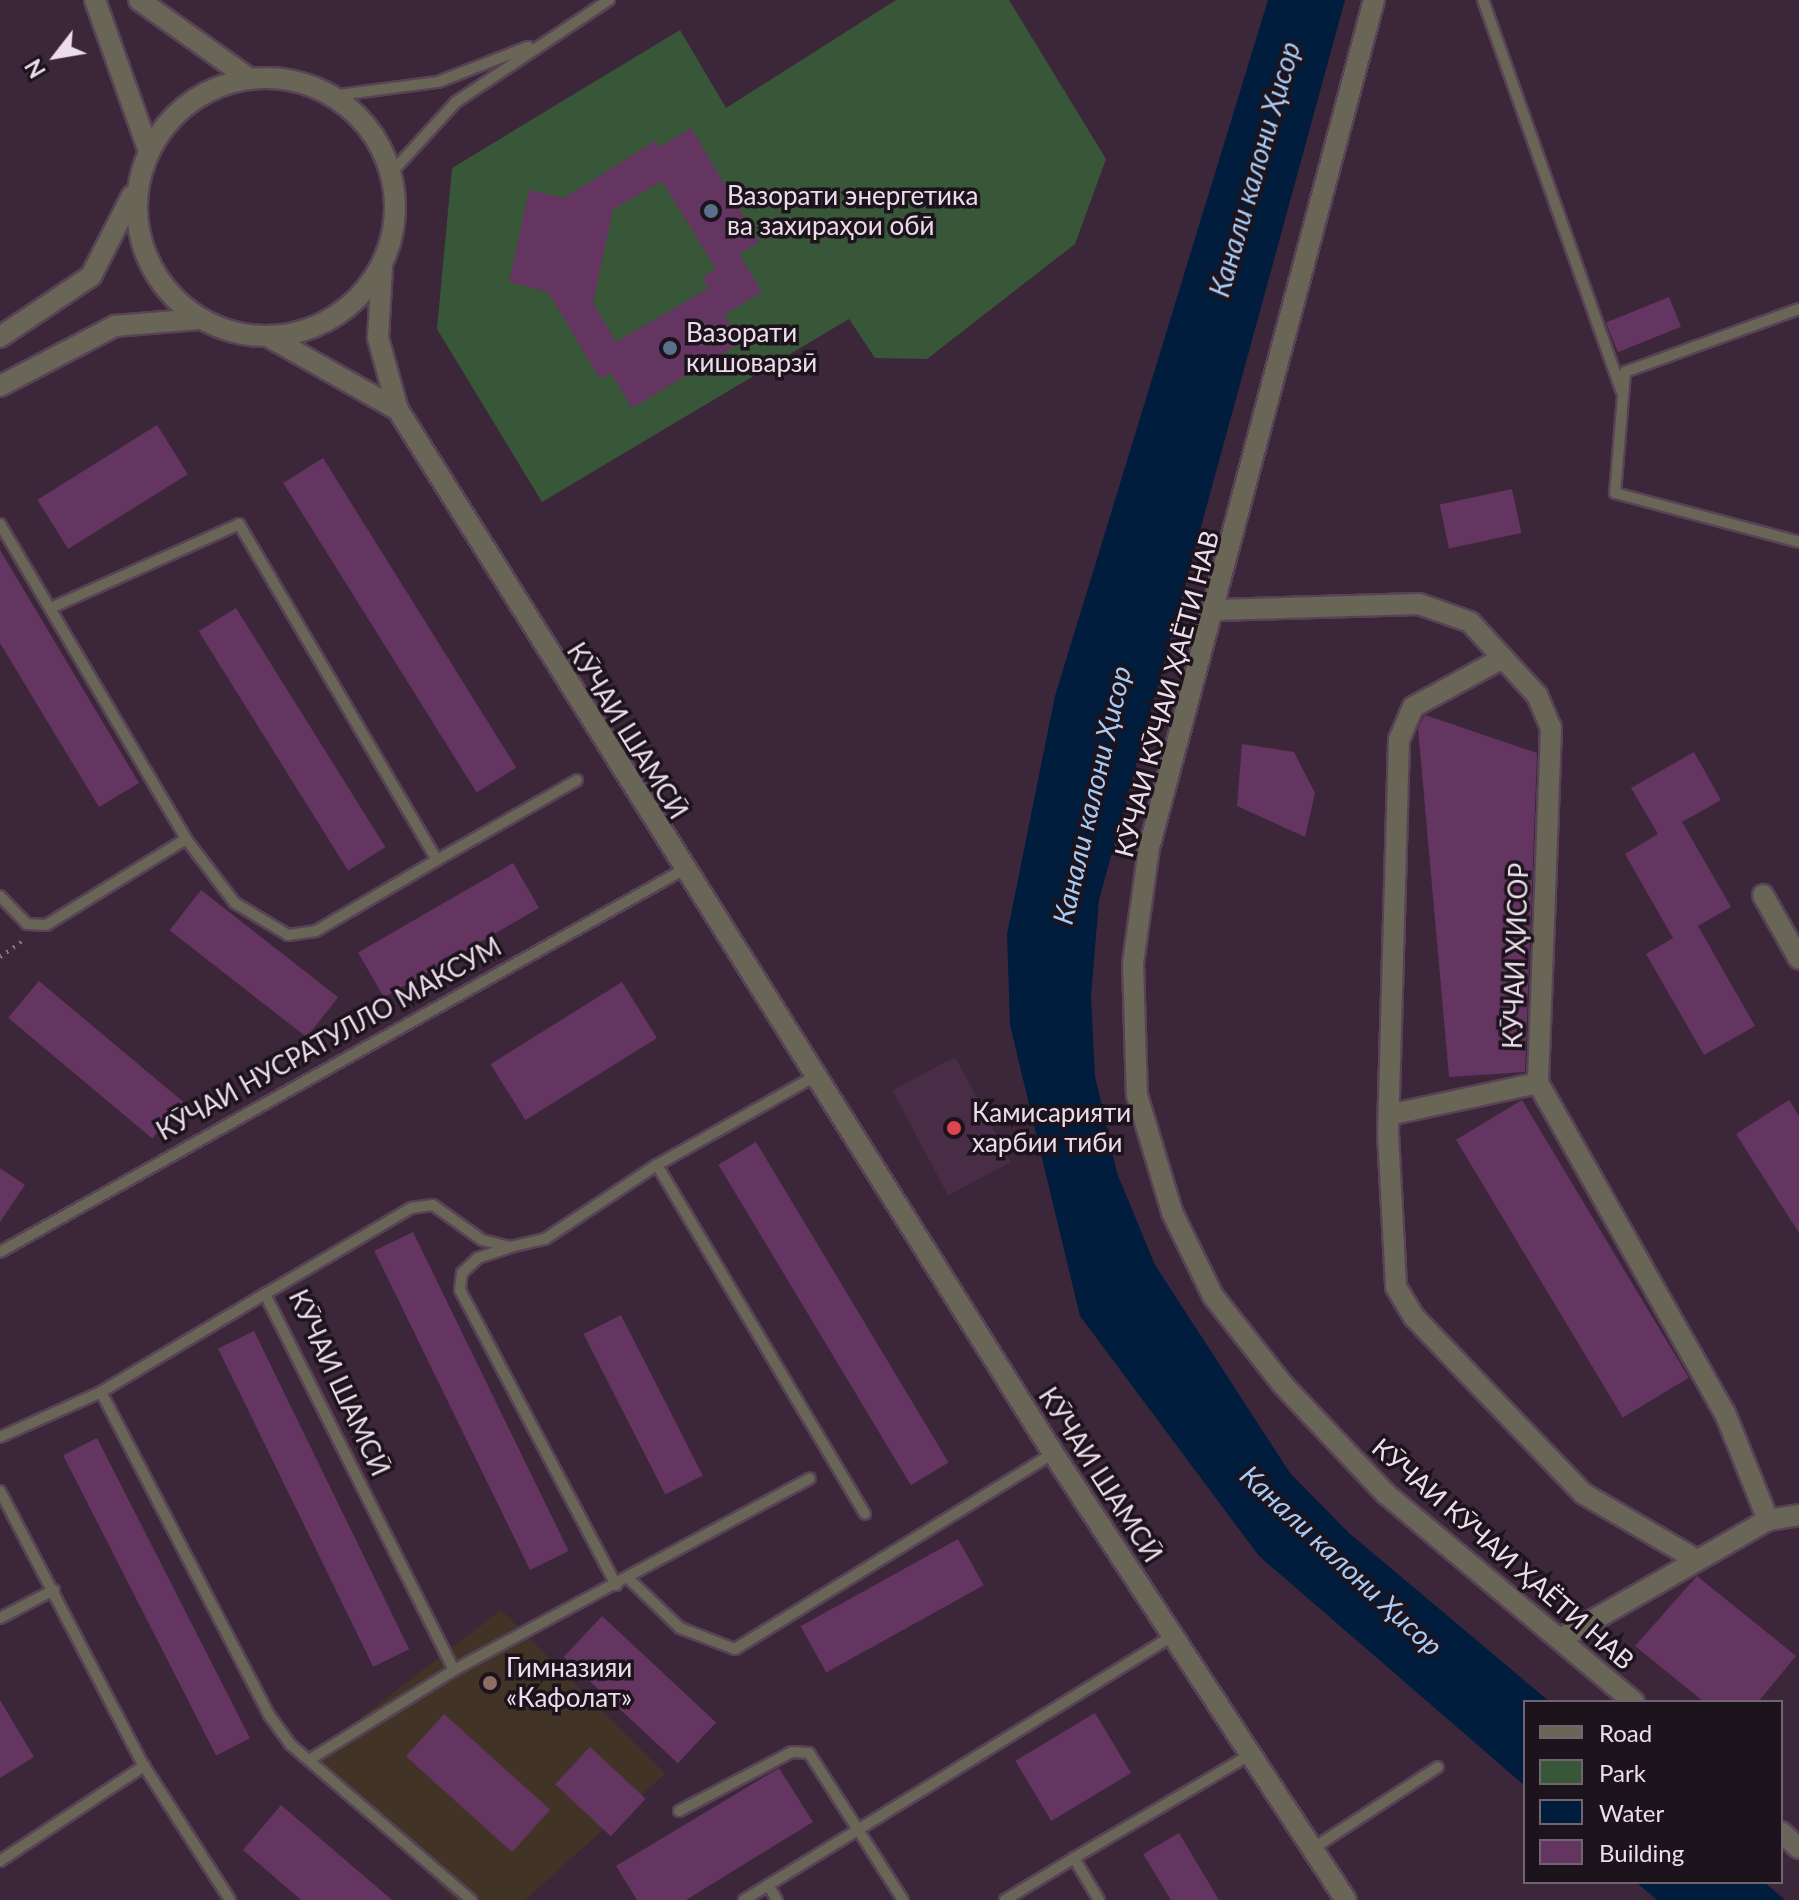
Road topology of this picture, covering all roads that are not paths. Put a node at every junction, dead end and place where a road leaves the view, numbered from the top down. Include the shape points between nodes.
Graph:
1 (95, 0) edge
2 (139, 0) edge
3 (609, 0) edge
4 (1374, 0) edge
5 (1483, 0) edge
6 (544, 40) junction
7 (250, 79) junction
8 (331, 96) junction
9 (149, 152) junction
10 (391, 173) junction
11 (132, 196) junction
12 (382, 267) junction
13 (1799, 309) edge
14 (201, 319) junction
15 (0, 337) edge
16 (269, 337) junction
17 (0, 386) edge
18 (1623, 397) junction
19 (398, 410) junction
20 (0, 524) edge
21 (1799, 542) edge
22 (53, 607) junction
23 (1216, 610) junction
24 (1503, 658) junction
25 (577, 780) dead end
26 (186, 839) junction
27 (437, 860) junction
28 (683, 870) junction
29 (1763, 895) dead end
30 (0, 896) edge
31 (1799, 959) edge
32 (814, 1077) junction
33 (1538, 1083) junction
34 (1389, 1115) junction
35 (657, 1165) junction
36 (510, 1247) junction
37 (0, 1252) edge
38 (265, 1294) junction
39 (101, 1392) junction
40 (0, 1437) edge
41 (1053, 1453) junction
42 (810, 1478) dead end
43 (0, 1491) edge
44 (865, 1514) dead end
45 (1799, 1515) edge
46 (1768, 1520) junction
47 (1697, 1560) junction
48 (628, 1578) junction
49 (616, 1585) junction
50 (54, 1590) junction
51 (0, 1618) edge
52 (1174, 1635) junction
53 (1562, 1638) junction
54 (454, 1670) junction
55 (1632, 1700) edge
56 (1251, 1754) junction
57 (309, 1760) junction
58 (144, 1766) junction
59 (1438, 1767) dead end
60 (679, 1811) dead end
61 (861, 1829) junction
62 (1783, 1834) edge
63 (1799, 1848) edge
64 (1312, 1849) junction
65 (1074, 1858) junction
66 (0, 1861) edge
67 (768, 1885) junction
68 (230, 1900) edge
69 (471, 1900) edge
70 (744, 1900) edge
71 (777, 1900) edge
72 (903, 1900) edge
73 (1005, 1900) edge
74 (1099, 1900) edge
75 (1346, 1900) edge

1 - 9 street
2 - 7 street
3 - 6 lane
4 - 23 street, КӮЧАИ КӮЧАИ ҲАЁТИ НАВ
5 - 18 lane
6 - 8 lane via 438,82
6 - 10 lane via 456,102
7 - 8 street, КӮЧАИ ШАМСӢ via 292,81
7 - 9 street, КӮЧАИ ШАМСӢ via 201,95
8 - 10 street, КӮЧАИ ШАМСӢ via 378,142
9 - 11 street, КӮЧАИ ШАМСӢ
10 - 12 street, КӮЧАИ ШАМСӢ via 392,237
11 - 14 street, КӮЧАИ ШАМСӢ via 144,251 166,290
11 - 15 street via 91,276
12 - 16 street, КӮЧАИ ШАМСӢ via 335,318
12 - 19 street, КӮЧАИ ШАМСӢ via 378,338
13 - 18 lane via 1625,372
14 - 16 street, КӮЧАИ ШАМСӢ
14 - 17 street via 115,326
16 - 19 street, КӮЧАИ ШАМСӢ
18 - 21 lane via 1615,493
19 - 28 street, КӮЧАИ ШАМСӢ
20 - 22 lane
22 - 26 lane
22 - 27 lane via 239,524
23 - 24 street, КӮЧАИ ҲИСОР via 1419,604 1470,622
23 - 53 street, КӮЧАИ КӮЧАИ ҲАЁТИ НАВ via 1149,848 1133,963 1137,1095 1172,1212 1213,1296 1283,1385 1385,1493
24 - 33 street, КӮЧАИ ҲИСОР via 1537,695 1551,728
24 - 34 street via 1424,700 1403,719
25 - 27 lane
26 - 27 lane via 235,903 288,935 316,931
26 - 30 lane via 46,925 27,924
28 - 32 street, КӮЧАИ ШАМСӢ
28 - 37 lane, КӮЧАИ НУСРАТУЛЛО МАКСУМ
29 - 31 street
32 - 35 lane
32 - 41 street, КӮЧАИ ШАМСӢ
33 - 34 street
33 - 46 street, КӮЧАИ ҲИСОР via 1725,1413
34 - 47 street via 1396,1287 1414,1317 1584,1494
35 - 36 lane via 545,1239
35 - 44 lane
36 - 38 lane, КӮЧАИ ШАМСӢ via 482,1240 433,1205 411,1208
36 - 49 lane via 478,1258 462,1273 460,1290
38 - 39 lane
38 - 54 lane, КӮЧАИ ШАМСӢ
39 - 40 lane
39 - 57 lane via 269,1715
41 - 48 lane via 735,1649 680,1628
41 - 52 street, КӮЧАИ ШАМСӢ
42 - 48 lane
43 - 50 lane
45 - 46 street
46 - 47 street
47 - 53 street
48 - 49 lane
49 - 54 lane
50 - 51 lane
50 - 58 lane
52 - 56 street, КӮЧАИ ШАМСӢ
52 - 61 lane
53 - 55 street, КӮЧАИ КӮЧАИ ҲАЁТИ НАВ
54 - 57 lane
56 - 64 street, КӮЧАИ ШАМСӢ
56 - 65 lane
57 - 69 lane
58 - 66 lane
58 - 68 lane
59 - 64 lane
60 - 61 lane via 792,1752 809,1753
61 - 67 lane
61 - 72 lane
62 - 63 street
64 - 75 street, КӮЧАИ ШАМСӢ
65 - 73 lane
65 - 74 lane
67 - 70 lane
67 - 71 lane

